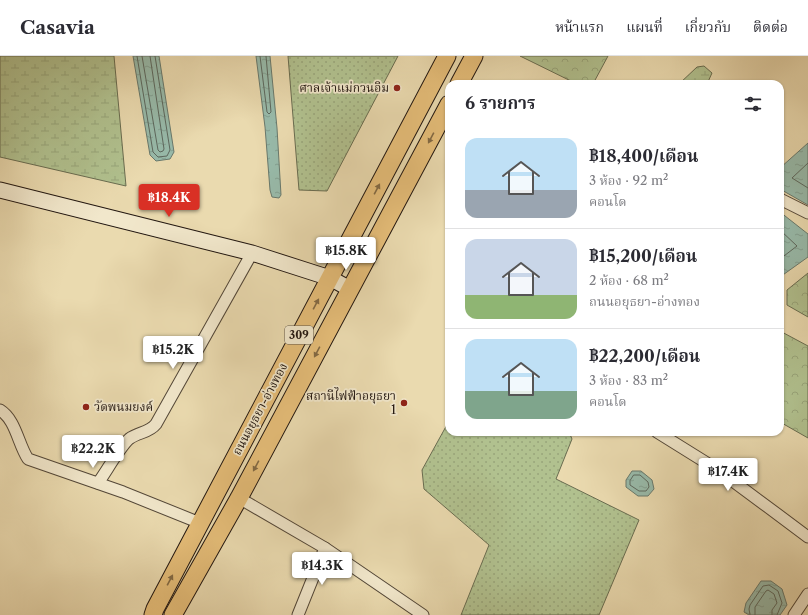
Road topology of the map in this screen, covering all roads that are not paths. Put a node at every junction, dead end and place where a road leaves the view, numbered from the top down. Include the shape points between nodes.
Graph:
1 (447, 56) edge
2 (474, 56) edge
3 (461, 80) edge
4 (445, 111) edge
5 (0, 190) edge
6 (784, 201) edge
7 (808, 213) edge
8 (252, 253) junction
9 (330, 278) junction
10 (350, 289) junction
11 (0, 410) edge
12 (663, 436) edge
13 (98, 483) junction
14 (239, 498) junction
15 (200, 524) junction
16 (808, 537) edge
17 (325, 548) junction
18 (808, 594) edge
19 (153, 615) edge
20 (173, 615) edge
21 (298, 615) edge
22 (423, 615) edge
23 (794, 615) edge

9 -> 1 main road, ถนนอยุธยา-อ่างทอง / 309
2 - 3 main road
4 -> 10 main road, ถนนอยุธยา-อ่างทอง / 309
5 - 8 street
6 - 7 street
8 - 9 street
8 - 13 street via 156,424 152,429 135,435 126,442
9 - 10 street
15 -> 9 main road, ถนนอยุธยา-อ่างทอง / 309
10 -> 14 main road, ถนนอยุธยา-อ่างทอง / 309
11 - 13 street via 10,420 28,459
12 - 16 street via 718,470
13 - 15 street
14 - 17 street
14 - 20 main road, ถนนอยุธยา-อ่างทอง / 309
19 -> 15 main road, ถนนอยุธยา-อ่างทอง / 309
17 - 21 street
17 - 22 street
18 - 23 street

